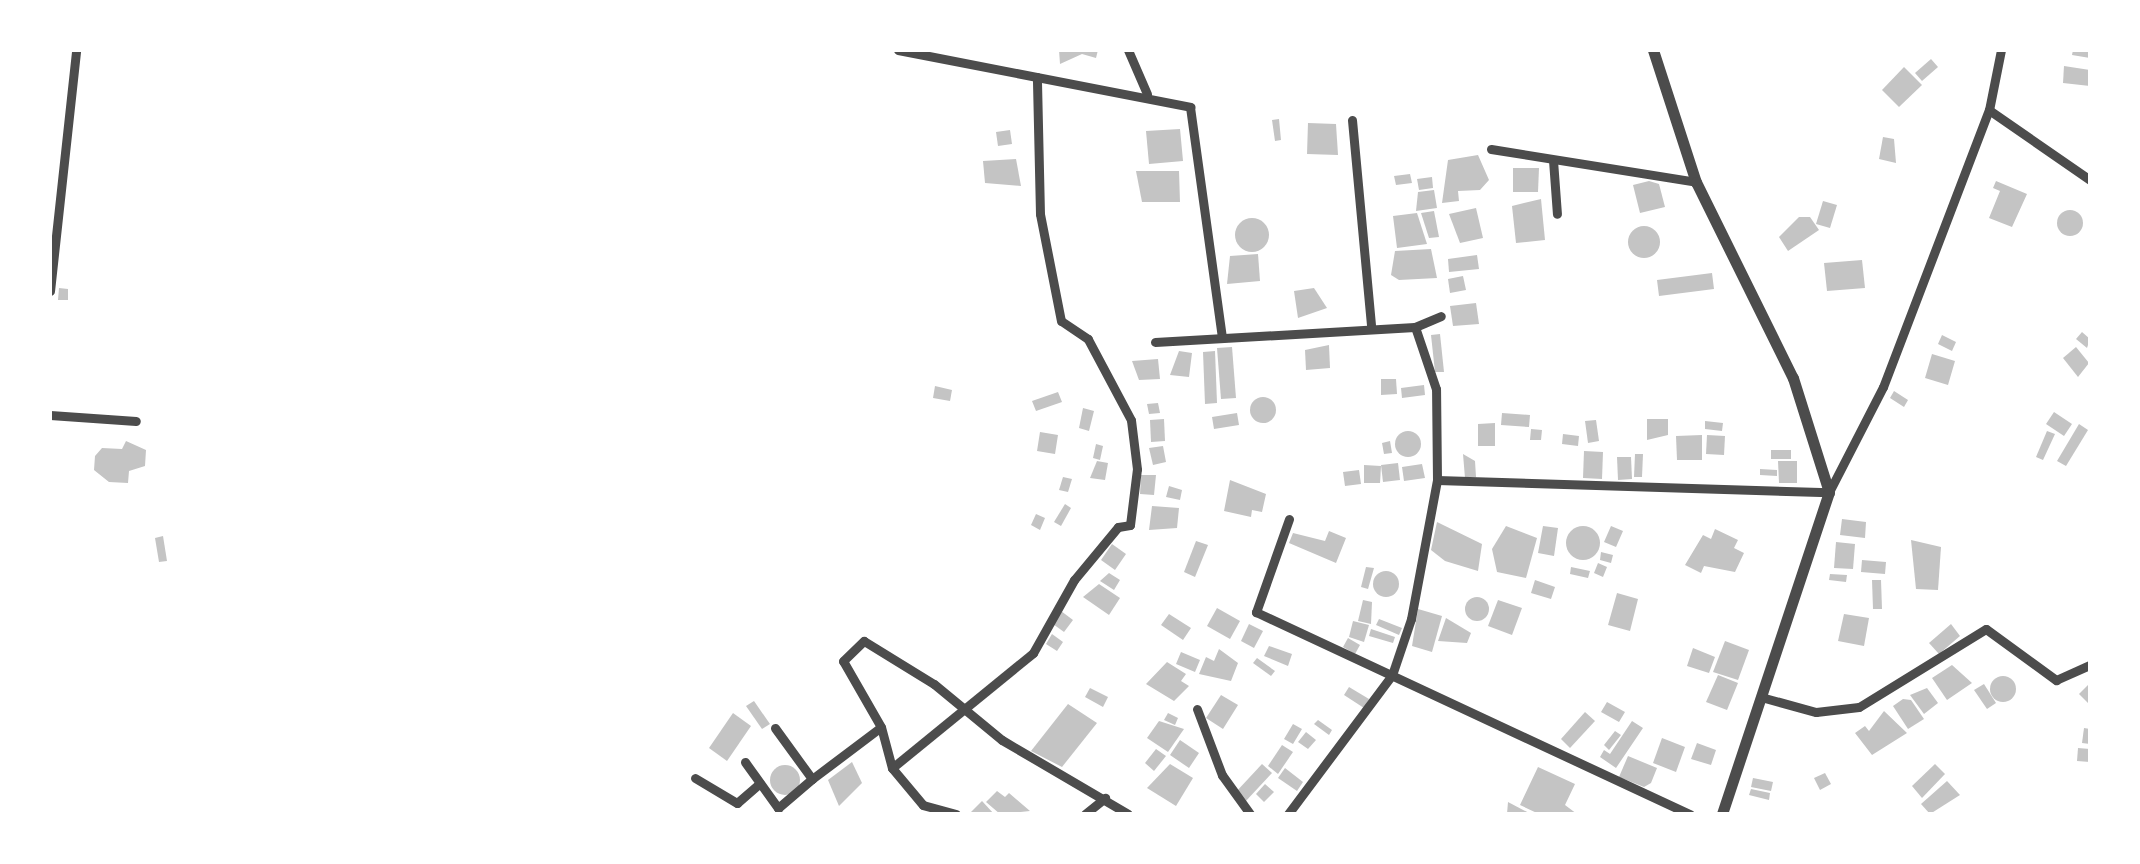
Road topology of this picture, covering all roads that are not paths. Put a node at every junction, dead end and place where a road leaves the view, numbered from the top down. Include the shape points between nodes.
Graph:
1 (76, 50) edge
2 (898, 50) edge
3 (1128, 50) edge
4 (1653, 50) edge
5 (2001, 50) edge
6 (1038, 77) junction
7 (1147, 94) junction
8 (1989, 110) junction
9 (1352, 120) dead end
10 (1490, 150) dead end
11 (1554, 160) junction
12 (2090, 180) edge
13 (1696, 182) junction
14 (1557, 214) dead end
15 (50, 291) edge
16 (1440, 316) dead end
17 (1371, 325) junction
18 (1414, 327) junction
19 (1222, 337) junction
20 (1154, 342) dead end
21 (50, 416) edge
22 (136, 421) dead end
23 (1437, 480) junction
24 (1829, 492) junction
25 (1288, 519) dead end
26 (2090, 665) edge
27 (1392, 675) junction
28 (1761, 697) junction
29 (962, 707) junction
30 (1197, 710) dead end
31 (881, 727) junction
32 (775, 728) dead end
33 (745, 762) dead end
34 (892, 768) junction
35 (694, 778) dead end
36 (812, 779) junction
37 (760, 783) junction
38 (1106, 798) junction
39 (776, 811) edge
40 (956, 814) edge
41 (1086, 814) edge
42 (1128, 814) edge
43 (1250, 814) edge
44 (1288, 814) edge
45 (1690, 814) edge
46 (1722, 814) edge

1 - 15 street
2 - 6 street
3 - 7 street
4 - 13 street
5 - 8 street
6 - 7 street
6 - 29 street via 1040,214 1061,321 1088,339 1103,363 1131,420 1137,469 1130,524 1118,527 1074,580 1033,653
7 - 19 street via 1190,107
8 - 12 street
8 - 24 street via 1883,387
9 - 17 street
10 - 11 street
11 - 13 street
11 - 14 street
13 - 24 street via 1793,378
16 - 18 street
17 - 18 street
17 - 19 street
18 - 23 street via 1436,390
19 - 20 street
21 - 22 street
23 - 24 street
23 - 27 street via 1412,618
24 - 28 street
25 - 27 street via 1256,612
26 - 28 street via 2056,680 1986,629 1858,708 1816,712
27 - 44 street
27 - 45 street
28 - 46 street
29 - 31 street via 864,641 843,661
29 - 34 street
29 - 38 street via 1002,740
30 - 43 street via 1222,775
31 - 34 street
31 - 36 street
32 - 36 street
33 - 37 street
34 - 40 street via 923,805
35 - 37 street via 736,804
36 - 39 street
37 - 39 street
38 - 41 street
38 - 42 street

